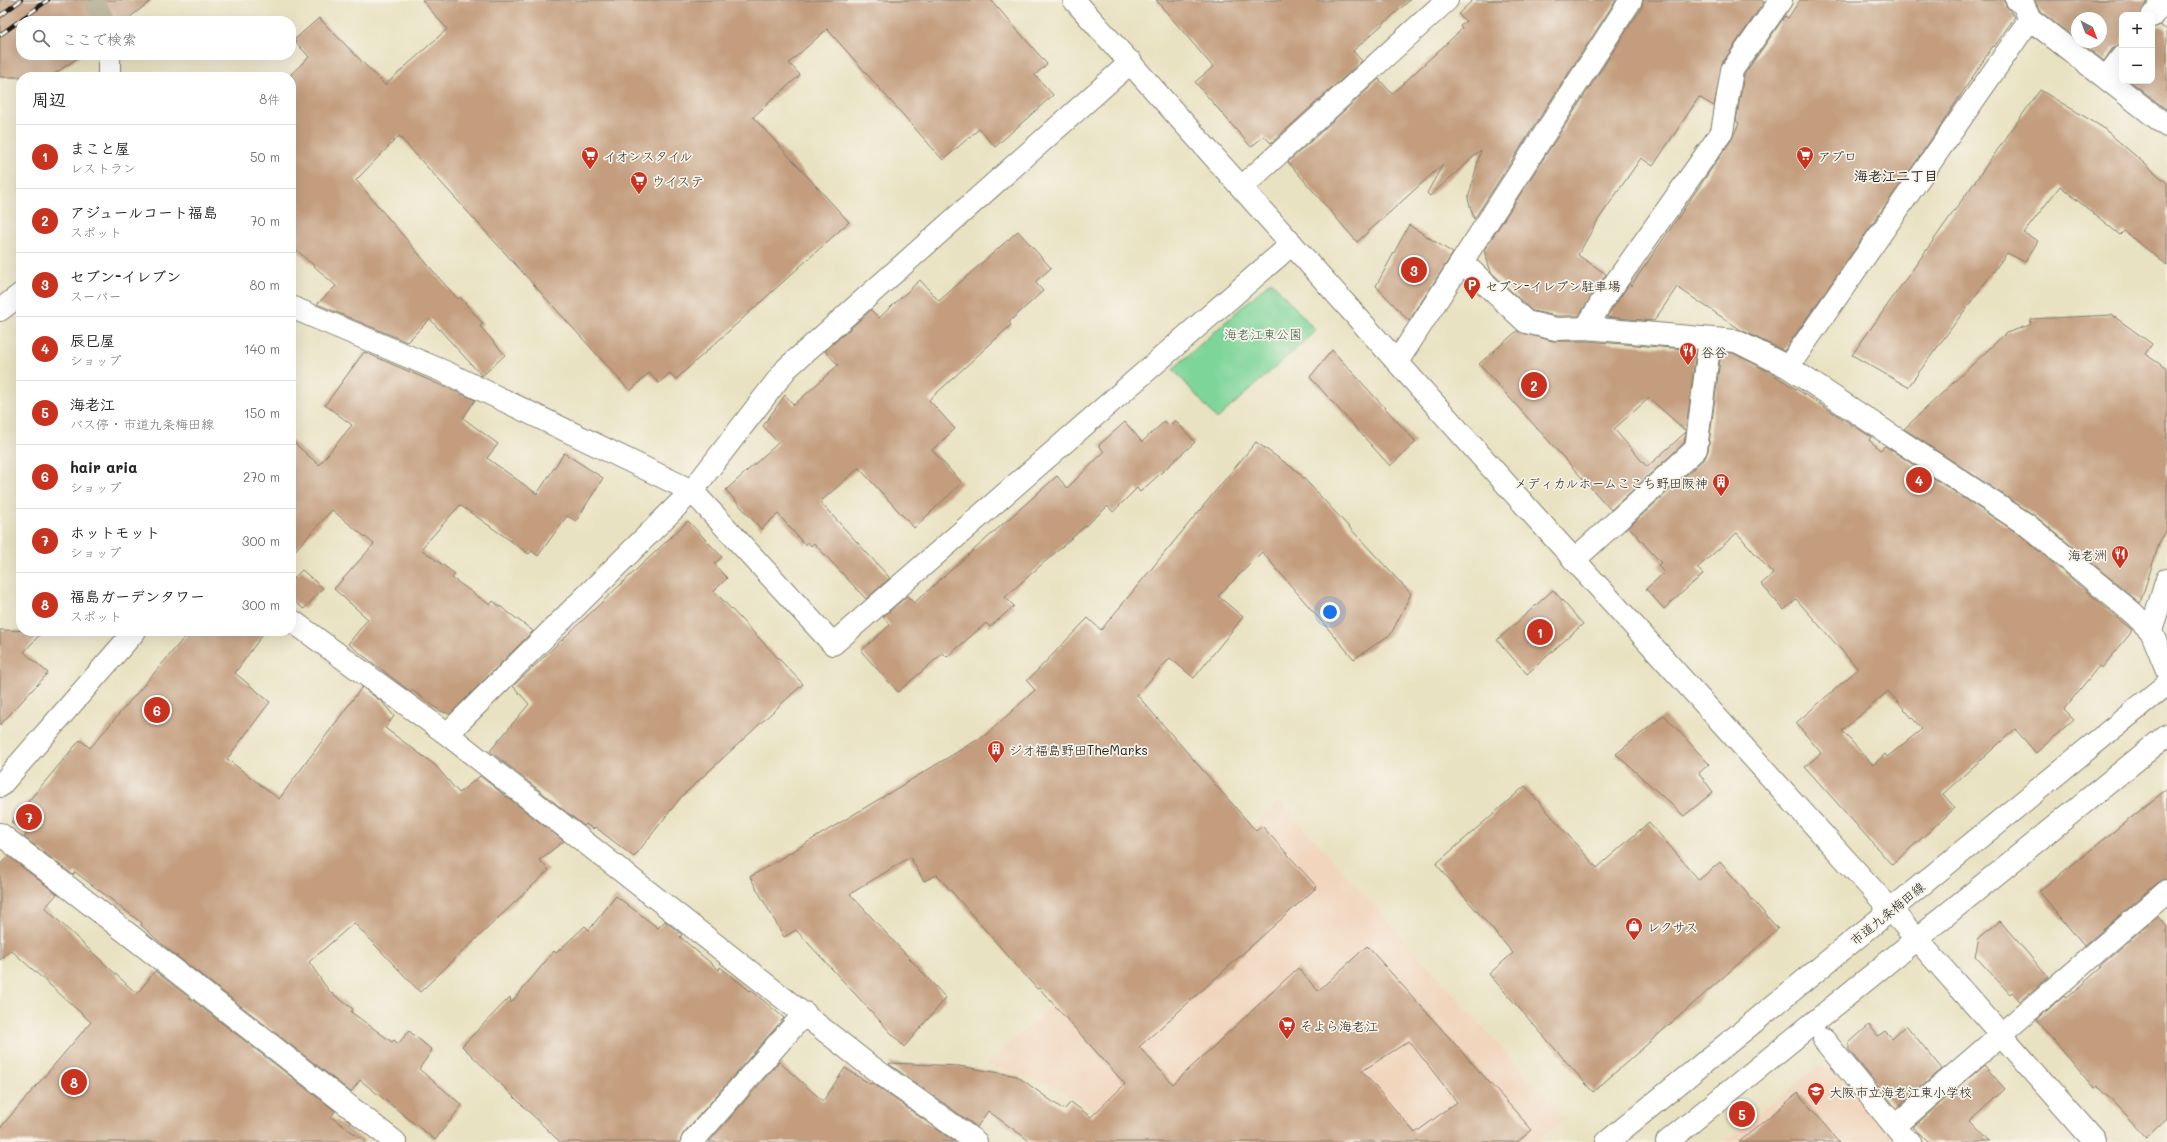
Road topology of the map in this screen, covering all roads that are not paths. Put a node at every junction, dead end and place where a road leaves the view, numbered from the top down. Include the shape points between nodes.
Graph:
1 (1074, 0) edge
2 (1446, 0) edge
3 (1631, 0) edge
4 (1781, 0) edge
5 (2017, 0) edge
6 (2164, 0) edge
7 (2155, 12) edge
8 (2030, 19) junction
9 (109, 60) edge
10 (2119, 61) edge
11 (1131, 62) junction
12 (109, 72) edge
13 (2106, 78) junction
14 (2167, 126) edge
15 (1242, 187) junction
16 (1292, 244) junction
17 (1463, 263) junction
18 (16, 298) edge
19 (296, 309) edge
20 (0, 310) edge
21 (1586, 328) junction
22 (1710, 339) junction
23 (1397, 362) junction
24 (1788, 368) junction
25 (692, 491) junction
26 (1574, 560) junction
27 (2167, 579) edge
28 (296, 624) edge
29 (2151, 631) junction
30 (131, 636) edge
31 (2167, 670) edge
32 (2167, 684) edge
33 (447, 734) junction
34 (2167, 735) edge
35 (0, 786) edge
36 (0, 834) edge
37 (2167, 891) edge
38 (1891, 910) junction
39 (1916, 940) junction
40 (805, 1013) junction
41 (2000, 1035) junction
42 (1824, 1040) dead end
43 (1895, 1126) junction
44 (395, 1142) edge
45 (692, 1142) edge
46 (976, 1142) edge
47 (1607, 1142) edge
48 (1667, 1142) edge
49 (1910, 1142) edge
50 (2096, 1142) edge

1 - 11 street
2 - 15 street
3 - 17 street
4 - 21 street via 1732,70 1722,132
5 - 8 street via 2023,4
6 - 7 street
8 - 13 street
8 - 24 street
9 - 12 street
10 - 13 street
11 - 15 street
11 - 25 street via 786,368
13 - 14 street
15 - 16 street
16 - 23 street
16 - 25 street via 833,644
17 - 21 street via 1526,322 1556,329
17 - 23 street
18 - 20 street
19 - 25 street via 452,375
21 - 22 street
22 - 24 street via 1736,341
22 - 26 street via 1696,449
23 - 26 street
24 - 29 street via 2027,525
25 - 33 street
26 - 38 street
27 - 29 street
28 - 33 street
29 - 31 street
30 - 35 street
32 - 38 street, 市道九条梅田線
33 - 40 street
34 - 39 street
36 - 44 street
37 - 41 street
38 - 39 street
38 - 47 street, 市道九条梅田線
39 - 41 street
39 - 48 street
40 - 45 street
40 - 46 street via 866,1063
41 - 43 street
41 - 50 street
42 - 43 street
43 - 49 street

